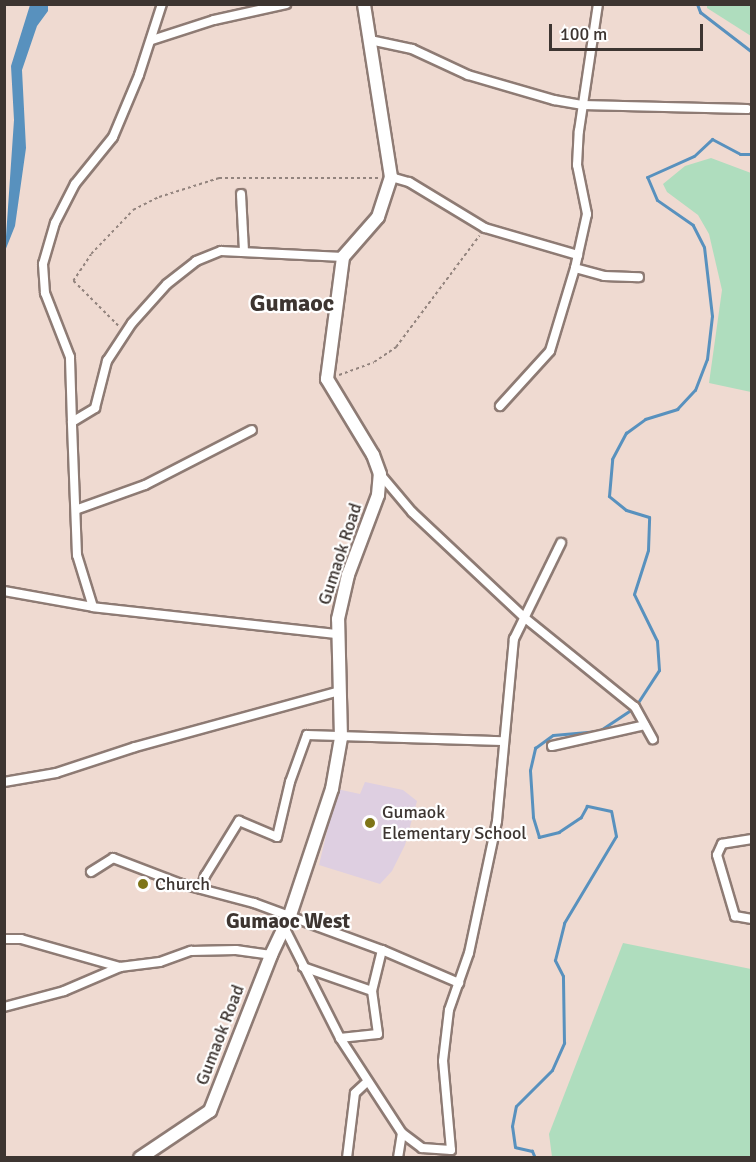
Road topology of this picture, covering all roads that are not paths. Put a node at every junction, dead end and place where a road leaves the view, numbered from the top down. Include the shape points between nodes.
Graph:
1 (162, 4) edge
2 (286, 4) edge
3 (364, 4) edge
4 (598, 4) edge
5 (152, 40) junction
6 (370, 40) junction
7 (582, 105) junction
8 (747, 109) dead end
9 (391, 177) junction
10 (241, 194) dead end
11 (244, 252) junction
12 (578, 255) junction
13 (343, 257) junction
14 (575, 268) junction
15 (639, 277) dead end
16 (500, 406) dead end
17 (72, 422) junction
18 (252, 430) dead end
19 (380, 474) junction
20 (78, 509) junction
21 (561, 543) dead end
22 (4, 591) edge
23 (93, 607) junction
24 (525, 618) junction
25 (336, 634) junction
26 (340, 691) junction
27 (645, 725) junction
28 (341, 738) junction
29 (653, 739) dead end
30 (502, 741) junction
31 (552, 746) dead end
32 (4, 782) edge
33 (752, 839) edge
34 (91, 872) dead end
35 (201, 890) junction
36 (291, 915) junction
37 (752, 919) edge
38 (285, 929) junction
39 (4, 939) edge
40 (382, 950) junction
41 (271, 955) junction
42 (120, 967) junction
43 (303, 967) junction
44 (459, 983) junction
45 (372, 991) junction
46 (4, 1006) edge
47 (340, 1038) junction
48 (367, 1082) junction
49 (402, 1133) junction
50 (140, 1158) edge
51 (347, 1158) edge
52 (398, 1158) edge

1 - 5 street
2 - 5 street via 214,20
3 - 6 street
4 - 7 street
5 - 17 street via 113,136 75,184 55,223 43,264 45,293 70,357
6 - 7 street via 412,49 506,88
6 - 9 street
7 - 8 street
7 - 12 street via 577,165 587,214
9 - 12 street via 409,182 485,228
9 - 13 street via 378,217
10 - 11 street
11 - 13 street
11 - 17 street via 221,251 196,261 166,284 107,361 95,408
12 - 14 street
13 - 19 street via 327,379 373,455
14 - 15 street via 604,276
14 - 16 street via 550,351
17 - 20 street
18 - 20 street via 144,485
19 - 24 street via 412,512
19 - 25 street, Gumaok Road via 378,495 348,575
20 - 23 street via 77,555
21 - 24 street
22 - 23 street
23 - 25 street
24 - 27 street via 635,707
24 - 30 street via 514,639
25 - 26 street, Gumaok Road
26 - 28 street, Gumaok Road
26 - 32 street via 135,747 56,773
27 - 29 street
27 - 31 street
28 - 30 street
28 - 35 street via 307,735 290,782 277,837 239,821 205,876
28 - 36 street, Gumaok Road via 332,789
30 - 44 street via 497,821 483,894
33 - 37 street via 722,844 717,855 735,916
34 - 35 street via 113,858
35 - 36 street
36 - 38 street, Gumaok Road
36 - 40 street
38 - 41 street, Gumaok Road
38 - 43 street
39 - 42 street via 21,939
40 - 44 street
40 - 45 street
41 - 42 street via 236,950 191,951 160,962
41 - 50 street, Gumaok Road via 210,1111
42 - 46 street via 64,991
43 - 45 street
43 - 47 street
44 - 49 street via 449,1010 443,1061 451,1150 422,1148
45 - 47 street via 378,1034
47 - 48 street
48 - 49 street
48 - 51 street via 355,1093
49 - 52 street

